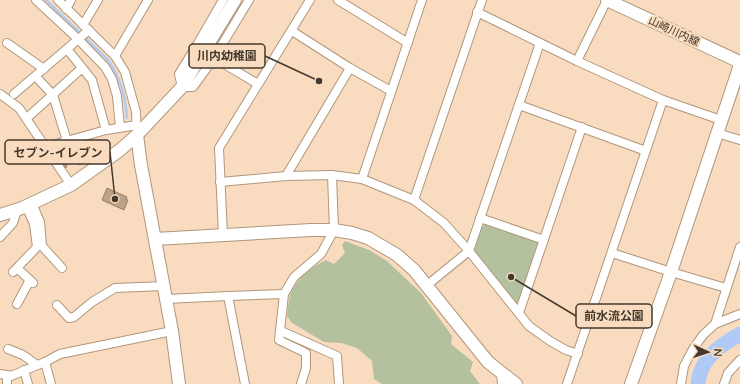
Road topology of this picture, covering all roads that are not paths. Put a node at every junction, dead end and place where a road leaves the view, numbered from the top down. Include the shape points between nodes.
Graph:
1 (36, 0) edge
2 (58, 0) edge
3 (71, 0) edge
4 (98, 0) edge
5 (148, 0) edge
6 (249, 0) edge
7 (310, 0) edge
8 (338, 0) edge
9 (422, 0) edge
10 (482, 0) edge
11 (607, 0) edge
12 (230, 1) edge
13 (66, 9) junction
14 (477, 12) junction
15 (86, 28) junction
16 (292, 31) junction
17 (78, 39) junction
18 (7, 43) dead end
19 (408, 43) junction
20 (540, 43) junction
21 (67, 49) junction
22 (115, 56) junction
23 (214, 58) junction
24 (577, 61) junction
25 (740, 64) edge
26 (82, 68) junction
27 (350, 68) junction
28 (44, 69) junction
29 (39, 80) dead end
30 (258, 84) junction
31 (182, 87) junction
32 (391, 91) junction
33 (14, 94) dead end
34 (1, 95) edge
35 (53, 95) junction
36 (663, 100) junction
37 (519, 105) junction
38 (27, 118) junction
39 (722, 120) junction
40 (120, 127) junction
41 (582, 127) junction
42 (106, 130) junction
43 (137, 130) junction
44 (717, 133) junction
45 (740, 140) edge
46 (67, 141) junction
47 (45, 146) junction
48 (646, 151) junction
49 (332, 175) junction
50 (286, 176) junction
51 (362, 179) junction
52 (220, 182) junction
53 (70, 185) junction
54 (414, 200) junction
55 (25, 206) junction
56 (0, 215) edge
57 (480, 218) junction
58 (334, 230) junction
59 (223, 235) junction
60 (0, 237) edge
61 (155, 239) junction
62 (544, 240) junction
63 (740, 247) edge
64 (469, 251) junction
65 (612, 253) junction
66 (62, 268) dead end
67 (671, 272) junction
68 (164, 286) junction
69 (426, 286) junction
70 (726, 288) junction
71 (284, 294) junction
72 (228, 296) junction
73 (166, 299) junction
74 (17, 304) dead end
75 (57, 305) dead end
76 (519, 313) junction
77 (740, 314) edge
78 (715, 324) junction
79 (172, 331) junction
80 (281, 331) junction
81 (8, 349) dead end
82 (578, 354) junction
83 (740, 360) edge
84 (41, 363) junction
85 (24, 370) junction
86 (4, 374) edge
87 (501, 378) edge
88 (7, 384) edge
89 (28, 384) edge
90 (51, 384) edge
91 (179, 384) edge
92 (245, 384) edge
93 (301, 384) edge
94 (339, 384) edge
95 (516, 384) edge
96 (568, 384) edge
97 (631, 384) edge
98 (681, 384) edge
99 (724, 384) edge

1 - 17 street
2 - 13 street
3 - 13 street
4 - 15 street
5 - 22 street
6 - 23 street
7 - 16 street
8 - 19 street
9 - 19 street
10 - 14 street
11 - 24 street
11 - 25 street, 山崎川内線
12 - 31 street
13 - 15 street
14 - 20 street
14 - 54 street
15 - 17 street
15 - 22 street
16 - 27 street
16 - 30 street
17 - 21 street
17 - 40 street via 105,67 112,79 117,96
18 - 28 street
19 - 32 street
20 - 24 street
20 - 37 street
21 - 26 street
21 - 28 street
22 - 43 street via 125,72 136,112
23 - 30 street
23 - 31 street via 193,87
24 - 36 street
25 - 39 street
26 - 35 street
26 - 42 street via 92,80
27 - 32 street
27 - 50 street
28 - 33 street
29 - 35 street
30 - 52 street via 219,148
31 - 43 street
32 - 51 street
34 - 38 street via 19,108
35 - 38 street
35 - 46 street
36 - 39 street
36 - 48 street
37 - 41 street
37 - 57 street
38 - 47 street
39 - 44 street
40 - 42 street
40 - 43 street
41 - 48 street
41 - 62 street
42 - 46 street
43 - 53 street via 120,150
43 - 61 street
44 - 45 street
44 - 67 street
46 - 47 street
47 - 53 street
48 - 65 street
49 - 50 street
49 - 51 street
49 - 58 street
50 - 52 street
51 - 54 street
52 - 59 street
53 - 55 street
54 - 64 street via 444,223
55 - 56 street
55 - 60 street
55 - 66 street via 40,222 42,246
55 - 74 street via 34,224 37,247 15,270 31,282
57 - 62 street
57 - 64 street
58 - 59 street
58 - 69 street via 368,238 383,246 406,262
58 - 71 street via 321,254 294,277
59 - 61 street
61 - 68 street
62 - 76 street
63 - 70 street
64 - 69 street
64 - 76 street
65 - 67 street
65 - 82 street
67 - 70 street
67 - 97 street
68 - 73 street
68 - 75 street via 115,288 69,318
69 - 87 street
70 - 78 street
71 - 72 street
71 - 80 street
72 - 73 street
72 - 92 street
73 - 79 street
76 - 82 street via 529,326 550,341
77 - 78 street
78 - 98 street via 693,349 684,366
79 - 84 street via 60,354
79 - 91 street
80 - 93 street via 279,340 306,353 306,368
80 - 94 street via 337,356
81 - 84 street
82 - 96 street
83 - 99 street via 728,372
84 - 85 street
84 - 90 street
85 - 86 street via 11,376
85 - 89 street
86 - 88 street
87 - 95 street

